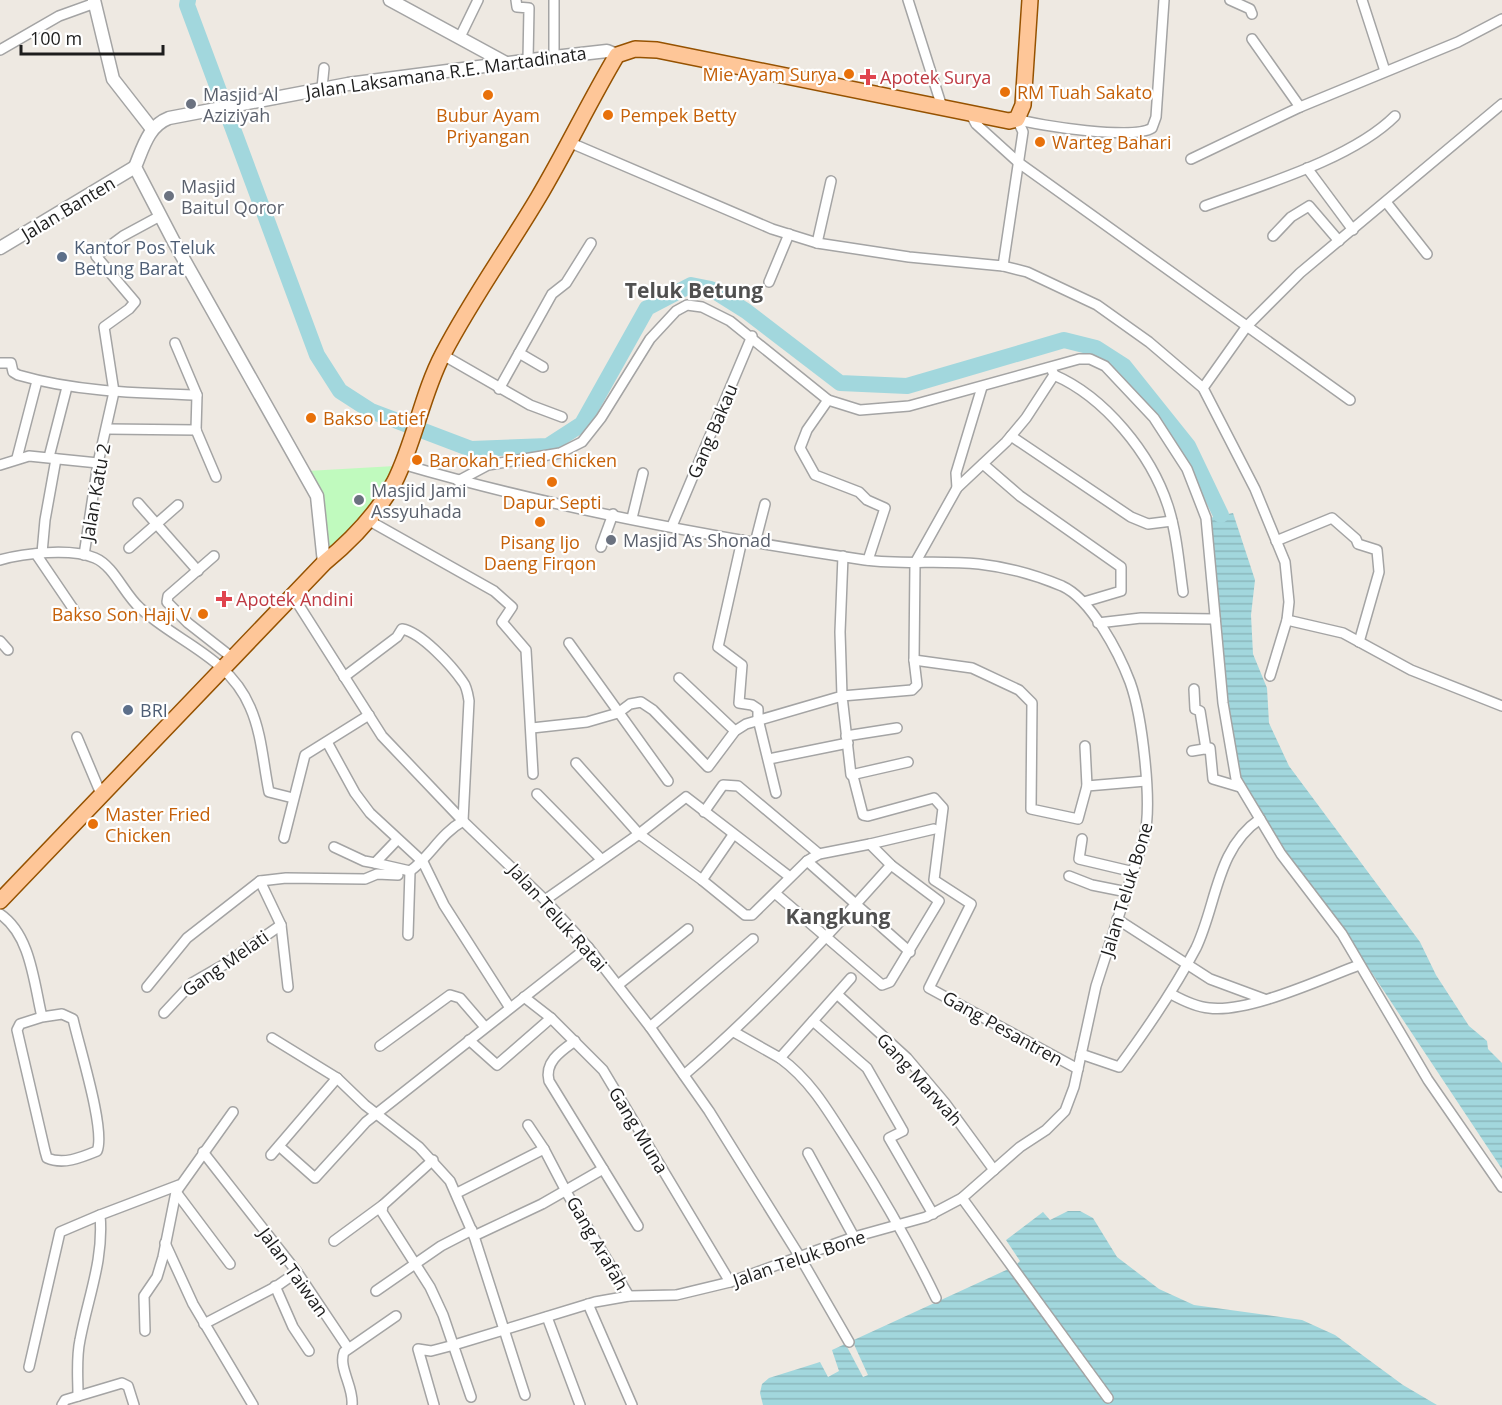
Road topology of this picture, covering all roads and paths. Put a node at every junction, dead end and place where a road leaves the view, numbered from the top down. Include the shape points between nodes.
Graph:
1 (390, 0) edge
2 (478, 0) edge
3 (516, 0) edge
4 (554, 0) edge
5 (909, 0) edge
6 (1030, 0) edge
7 (1164, 0) edge
8 (1230, 0) edge
9 (1362, 0) edge
10 (95, 1) edge
11 (1252, 14) dead end
12 (1502, 19) edge
13 (460, 37) junction
14 (1252, 39) dead end
15 (0, 50) edge
16 (617, 55) junction
17 (554, 57) junction
18 (528, 60) junction
19 (506, 63) junction
20 (324, 68) dead end
21 (1385, 71) junction
22 (322, 88) junction
23 (1502, 104) edge
24 (942, 107) junction
25 (1300, 107) junction
26 (970, 113) junction
27 (1395, 116) dead end
28 (1017, 119) junction
29 (152, 129) junction
30 (571, 143) junction
31 (1191, 159) dead end
32 (1019, 163) junction
33 (135, 167) junction
34 (1308, 168) junction
35 (831, 181) dead end
36 (1386, 202) junction
37 (1205, 206) dead end
38 (160, 216) junction
39 (1353, 230) junction
40 (789, 234) junction
41 (1273, 236) dead end
42 (1339, 241) junction
43 (591, 243) dead end
44 (818, 243) junction
45 (0, 248) edge
46 (1427, 254) dead end
47 (1003, 266) junction
48 (769, 282) dead end
49 (1246, 326) junction
50 (752, 336) junction
51 (175, 343) dead end
52 (519, 353) junction
53 (443, 355) junction
54 (0, 363) edge
55 (543, 367) dead end
56 (1052, 372) junction
57 (38, 381) junction
58 (67, 387) junction
59 (982, 387) junction
60 (1203, 388) junction
61 (500, 389) junction
62 (114, 392) junction
63 (197, 395) junction
64 (828, 400) junction
65 (1350, 400) dead end
66 (562, 417) dead end
67 (107, 429) junction
68 (196, 429) junction
69 (1011, 436) junction
70 (16, 458) junction
71 (53, 458) junction
72 (403, 460) junction
73 (98, 464) junction
74 (983, 464) junction
75 (0, 465) edge
76 (643, 473) dead end
77 (216, 477) dead end
78 (458, 481) junction
79 (957, 488) junction
80 (138, 503) dead end
81 (765, 504) dead end
82 (178, 505) dead end
83 (613, 514) junction
84 (632, 518) junction
85 (368, 520) junction
86 (1172, 521) junction
87 (156, 523) junction
88 (672, 526) junction
89 (742, 540) junction
90 (1276, 541) junction
91 (755, 543) junction
92 (601, 547) dead end
93 (129, 548) dead end
94 (39, 553) junction
95 (84, 555) junction
96 (214, 556) dead end
97 (843, 556) junction
98 (0, 560) edge
99 (868, 560) junction
100 (324, 563) junction
101 (915, 563) junction
102 (198, 571) junction
103 (1183, 592) dead end
104 (293, 596) junction
105 (1084, 602) junction
106 (74, 610) dead end
107 (1215, 620) junction
108 (1287, 620) junction
109 (1098, 623) junction
110 (0, 641) edge
111 (1359, 642) junction
112 (569, 643) dead end
113 (8, 650) dead end
114 (914, 660) junction
115 (229, 663) junction
116 (1270, 676) dead end
117 (344, 677) junction
118 (679, 678) dead end
119 (1194, 689) dead end
120 (842, 696) junction
121 (1502, 706) edge
122 (618, 713) junction
123 (369, 715) junction
124 (758, 719) junction
125 (532, 728) junction
126 (897, 728) dead end
127 (735, 731) junction
128 (77, 736) dead end
129 (847, 740) junction
130 (327, 742) junction
131 (1230, 744) junction
132 (1085, 746) dead end
133 (1208, 748) junction
134 (1192, 751) dead end
135 (769, 759) junction
136 (908, 762) dead end
137 (576, 763) dead end
138 (533, 774) dead end
139 (853, 776) junction
140 (668, 781) dead end
141 (1146, 781) junction
142 (1087, 786) junction
143 (1240, 787) junction
144 (776, 793) dead end
145 (101, 794) junction
146 (537, 794) dead end
147 (293, 798) junction
148 (704, 812) junction
149 (1260, 819) junction
150 (463, 821) junction
151 (934, 829) dead end
152 (639, 834) junction
153 (733, 835) junction
154 (284, 838) dead end
155 (1082, 839) dead end
156 (397, 840) junction
157 (870, 844) junction
158 (334, 847) dead end
159 (819, 854) junction
160 (601, 859) junction
161 (807, 861) junction
162 (423, 862) junction
163 (375, 863) junction
164 (891, 865) junction
165 (1134, 872) junction
166 (410, 874) junction
167 (1069, 876) dead end
168 (790, 877) junction
169 (702, 880) junction
170 (260, 881) junction
171 (1127, 892) junction
172 (776, 894) junction
173 (545, 900) junction
174 (0, 901) edge
175 (855, 905) junction
176 (0, 914) edge
177 (1117, 919) junction
178 (281, 925) junction
179 (688, 929) dead end
180 (408, 935) dead end
181 (826, 937) junction
182 (753, 939) dead end
183 (588, 946) junction
184 (910, 952) junction
185 (1187, 964) junction
186 (1359, 965) junction
187 (851, 978) dead end
188 (618, 985) junction
189 (147, 987) dead end
190 (288, 987) dead end
191 (838, 994) junction
192 (1171, 994) junction
193 (524, 997) junction
194 (1266, 999) junction
195 (510, 1008) junction
196 (164, 1013) dead end
197 (42, 1017) junction
198 (551, 1018) junction
199 (813, 1021) junction
200 (485, 1027) junction
201 (650, 1027) junction
202 (734, 1032) junction
203 (272, 1038) dead end
204 (469, 1040) junction
205 (575, 1041) junction
206 (380, 1046) dead end
207 (1081, 1054) junction
208 (780, 1058) junction
209 (1078, 1069) junction
210 (684, 1074) junction
211 (337, 1078) junction
212 (232, 1112) dead end
213 (378, 1114) junction
214 (528, 1125) dead end
215 (279, 1146) junction
216 (544, 1149) junction
217 (203, 1152) junction
218 (808, 1153) dead end
219 (272, 1155) dead end
220 (433, 1160) junction
221 (603, 1169) junction
222 (994, 1170) junction
223 (1502, 1187) edge
224 (177, 1189) junction
225 (567, 1189) junction
226 (457, 1194) junction
227 (962, 1198) junction
228 (383, 1206) junction
229 (933, 1214) junction
230 (100, 1215) junction
231 (638, 1226) dead end
232 (901, 1226) junction
233 (473, 1233) junction
234 (854, 1237) junction
235 (334, 1241) dead end
236 (165, 1243) junction
237 (800, 1257) junction
238 (415, 1263) junction
239 (230, 1264) dead end
240 (297, 1272) junction
241 (730, 1282) junction
242 (275, 1286) junction
243 (375, 1291) dead end
244 (629, 1296) junction
245 (936, 1298) dead end
246 (588, 1304) junction
247 (396, 1316) dead end
248 (547, 1317) junction
249 (204, 1324) junction
250 (504, 1330) junction
251 (145, 1331) dead end
252 (849, 1342) dead end
253 (454, 1345) junction
254 (348, 1348) junction
255 (309, 1351) dead end
256 (29, 1367) dead end
257 (525, 1395) dead end
258 (78, 1396) junction
259 (471, 1397) dead end
260 (1108, 1398) dead end
261 (62, 1405) edge
262 (134, 1405) edge
263 (253, 1405) edge
264 (352, 1405) edge
265 (435, 1405) edge
266 (580, 1405) edge
267 (632, 1405) edge

1 - 13 street
2 - 13 street
3 - 18 street via 517,7 529,8
4 - 17 street
5 - 24 street
6 - 28 main road via 1023,105
7 - 28 street via 1152,128 1141,133 1083,130
8 - 11 street via 1251,9
9 - 21 street
10 - 15 street via 59,16
10 - 29 street via 113,79
12 - 21 street via 1458,42
13 - 19 street
14 - 25 street
16 - 17 street, Jalan Laksamana R.E. Martadinata via 607,51
16 - 24 main road, Jalan Laksamana R.E. Martadinata via 635,49 657,50
16 - 30 main road, Jalan Laksamana R.E. Martadinata
17 - 18 street, Jalan Laksamana R.E. Martadinata
18 - 19 street, Jalan Laksamana R.E. Martadinata
19 - 22 street, Jalan Laksamana R.E. Martadinata
20 - 22 street
21 - 25 street
22 - 29 street, Jalan Laksamana R.E. Martadinata via 169,118
23 - 36 street
24 - 26 main road, Jalan Laksamana R.E. Martadinata
25 - 31 street
26 - 28 main road, Jalan Laksamana R.E. Martadinata
26 - 32 street via 976,124
27 - 34 street via 1351,146
28 - 32 street via 1023,132
29 - 33 street
30 - 40 street
30 - 53 main road, Jalan Laksamana R.E. Martadinata
32 - 47 street
32 - 49 street
33 - 38 street
33 - 45 street, Jalan Banten
34 - 37 street
34 - 39 street
35 - 44 street
36 - 39 street
36 - 46 street
38 - 62 street, Jalan Katu 2 via 96,256 135,303 104,327
38 - 100 street via 317,496
39 - 42 street
40 - 44 street
40 - 48 street
41 - 42 street via 1291,217 1309,206
42 - 49 street
43 - 52 street via 566,283 554,290
44 - 47 street
47 - 60 street via 1047,280 1097,305
49 - 60 street
49 - 65 street
50 - 64 street via 774,359
50 - 78 street via 702,307 687,306 676,311 650,339 582,442 560,453 488,465
50 - 88 street, Gang Bakau
51 - 63 street
52 - 55 street
52 - 61 street
53 - 61 street
53 - 72 main road, Jalan Laksamana R.E. Martadinata
54 - 57 street via 11,363 14,374
56 - 59 street
56 - 69 street
56 - 86 street via 1111,414 1127,432 1163,495
56 - 107 street via 1079,359 1090,359 1105,366 1154,418 1187,469 1206,518
57 - 58 street
57 - 70 street
58 - 62 street
58 - 71 street
59 - 64 street via 901,408 860,410
59 - 79 street via 956,473
60 - 90 street via 1255,489
61 - 66 street
62 - 63 street
62 - 67 street, Jalan Katu 2
63 - 68 street
64 - 99 street via 807,430 800,448 815,475 859,492 885,508
67 - 68 street, Jalan Katu 2
67 - 73 street, Jalan Katu 2
68 - 77 street
69 - 74 street
69 - 86 street via 1131,517 1148,524
70 - 71 street
70 - 75 street
71 - 73 street
71 - 94 street
72 - 78 street, Jalan Teluk Bone
72 - 85 main road via 381,504
73 - 95 street, Jalan Katu 2
74 - 79 street
74 - 105 street via 1020,496 1121,567 1121,591
76 - 84 street
78 - 83 street, Jalan Teluk Bone
79 - 101 street
80 - 87 street
81 - 91 street
82 - 87 street
83 - 84 street, Jalan Teluk Bone
83 - 92 street
84 - 88 street, Jalan Teluk Bone
85 - 100 main road via 348,544
85 - 125 street via 494,591 512,607 502,622 526,650
86 - 103 street
87 - 93 street
87 - 102 street
88 - 89 street, Jalan Teluk Bone
89 - 91 street, Jalan Teluk Bone
89 - 124 street via 718,647 742,665 739,703 758,709
90 - 108 street via 1289,584
90 - 111 street via 1332,518 1358,544 1377,550 1379,572
91 - 97 street, Jalan Teluk Bone
94 - 95 street, Jalan Katu 2
94 - 98 street, Jalan Katu 2
94 - 106 street
95 - 115 street, Jalan Katu 2 via 102,562 153,620
96 - 102 street
97 - 99 street, Jalan Teluk Bone
97 - 120 street
99 - 101 street, Jalan Teluk Bone
100 - 104 main road
101 - 105 street, Jalan Teluk Bone via 980,564 1006,569 1063,587
101 - 114 street
102 - 115 street via 168,596 167,602
104 - 115 main road
104 - 117 street, Jalan Teluk Ratai
105 - 109 street, Jalan Teluk Bone
107 - 109 street via 1141,618
107 - 131 street
108 - 111 street via 1343,633
108 - 116 street
109 - 141 street, Jalan Teluk Bone via 1130,683
110 - 113 street
111 - 121 street via 1432,679
112 - 122 street
114 - 120 street via 916,686 912,690
114 - 142 street via 972,668 1019,690 1032,703 1031,809 1078,819
115 - 145 main road
115 - 147 street via 250,706 269,792
117 - 123 street, Jalan Teluk Ratai
117 - 150 street via 402,629 411,630 438,653 465,684 469,701
118 - 127 street
119 - 133 street via 1195,709 1200,711
120 - 124 street
120 - 129 street
122 - 125 street via 587,722
122 - 127 street via 636,702 653,710 707,766
122 - 140 street
123 - 130 street
123 - 150 street, Jalan Teluk Ratai via 382,736
124 - 127 street
124 - 135 street
125 - 138 street
126 - 129 street
128 - 145 street
129 - 135 street
129 - 139 street
130 - 147 street via 305,755
130 - 156 street via 355,793
131 - 133 street
131 - 143 street via 1233,771
132 - 142 street
133 - 134 street
133 - 143 street via 1213,779
135 - 144 street
136 - 139 street
137 - 152 street
139 - 209 street, Gang Pesantren via 863,815 934,798 943,808 934,880 970,904 929,988
141 - 142 street
141 - 165 street, Jalan Teluk Bone via 1149,813
143 - 149 street
145 - 174 main road
146 - 160 street
147 - 154 street
148 - 152 street via 686,796
148 - 153 street
148 - 159 street via 723,784 738,786
149 - 185 street via 1236,841 1216,883
149 - 186 street via 1281,854 1342,934
150 - 162 street via 448,829
150 - 173 street, Jalan Teluk Ratai
151 - 157 street
152 - 160 street
152 - 169 street
153 - 168 street
153 - 169 street
155 - 165 street via 1079,858
156 - 162 street
156 - 163 street
157 - 159 street
157 - 164 street
158 - 163 street
159 - 161 street
160 - 173 street
161 - 168 street
161 - 175 street
162 - 166 street
162 - 195 street via 444,905
163 - 166 street
164 - 175 street
164 - 184 street via 939,901
165 - 171 street, Jalan Teluk Bone
166 - 170 street
166 - 180 street
167 - 171 street
168 - 172 street
169 - 172 street via 745,915 752,915
170 - 178 street, Gang Melati
170 - 189 street via 187,938
171 - 177 street, Jalan Teluk Bone
172 - 181 street
173 - 183 street, Jalan Teluk Ratai
175 - 181 street
175 - 184 street
176 - 197 street via 15,927 25,945
177 - 185 street
177 - 207 street, Jalan Teluk Bone via 1096,986
178 - 190 street
178 - 196 street, Gang Melati via 192,982
179 - 188 street
181 - 184 street via 882,985 890,982
181 - 202 street
182 - 201 street
183 - 188 street, Jalan Teluk Ratai
183 - 193 street
185 - 192 street
185 - 194 street via 1210,979
186 - 194 street
186 - 223 street via 1428,1080
187 - 191 street
188 - 201 street, Jalan Teluk Ratai
191 - 199 street
191 - 222 street, Gang Marwah via 907,1058
192 - 194 street via 1210,1009
192 - 207 street via 1119,1067
193 - 195 street
193 - 198 street, Gang Muna
195 - 200 street
197 - 197 street via 71,1016 79,1042 100,1144 96,1151 77,1159 56,1162 47,1158 45,1151 16,1030 20,1024
198 - 204 street via 497,1065
198 - 205 street, Gang Muna
199 - 208 street
199 - 229 street via 867,1068 903,1131 888,1138
200 - 204 street
200 - 206 street via 460,998 450,995
201 - 210 street, Jalan Teluk Ratai
202 - 208 street
202 - 210 street
203 - 211 street
204 - 213 street
205 - 221 street via 556,1057 547,1073
205 - 241 street, Gang Muna via 603,1070
207 - 209 street, Jalan Teluk Bone
208 - 232 street via 807,1080
209 - 222 street, Jalan Teluk Bone via 1058,1119
210 - 237 street, Jalan Teluk Ratai
211 - 213 street
211 - 215 street
212 - 217 street
213 - 215 street via 357,1131 315,1178
213 - 220 street
214 - 216 street, Gang Arafah
215 - 219 street
216 - 225 street, Gang Arafah
216 - 226 street
217 - 224 street
217 - 240 street, Jalan Taiwan
218 - 234 street
220 - 226 street
220 - 228 street
221 - 225 street
221 - 231 street
222 - 227 street, Jalan Teluk Bone
224 - 230 street
224 - 236 street
224 - 239 street
225 - 233 street
225 - 244 street, Gang Arafah
226 - 233 street
227 - 229 street, Jalan Teluk Bone
227 - 260 street
228 - 235 street
228 - 238 street via 382,1214
229 - 232 street, Jalan Teluk Bone
230 - 256 street via 60,1232
230 - 258 street via 102,1245 77,1358
232 - 234 street, Jalan Teluk Bone
232 - 245 street
233 - 238 street
233 - 250 street
234 - 237 street, Jalan Teluk Bone
236 - 249 street
236 - 251 street via 157,1277 144,1296
237 - 241 street, Jalan Teluk Bone
237 - 252 street, Jalan Teluk Ratai
238 - 243 street
238 - 253 street via 430,1287
240 - 242 street
240 - 254 street, Jalan Taiwan
241 - 244 street, Jalan Teluk Bone via 676,1295
242 - 249 street
242 - 255 street via 293,1327
244 - 246 street, Jalan Teluk Bone
246 - 248 street, Jalan Teluk Bone
246 - 267 street
247 - 254 street
248 - 250 street, Jalan Teluk Bone
248 - 266 street
249 - 263 street
250 - 253 street, Jalan Teluk Bone
250 - 257 street
253 - 259 street
253 - 265 street, Jalan Teluk Bone via 431,1351 418,1349
254 - 264 street via 342,1361 354,1395
258 - 261 street
258 - 262 street via 122,1383 128,1386

